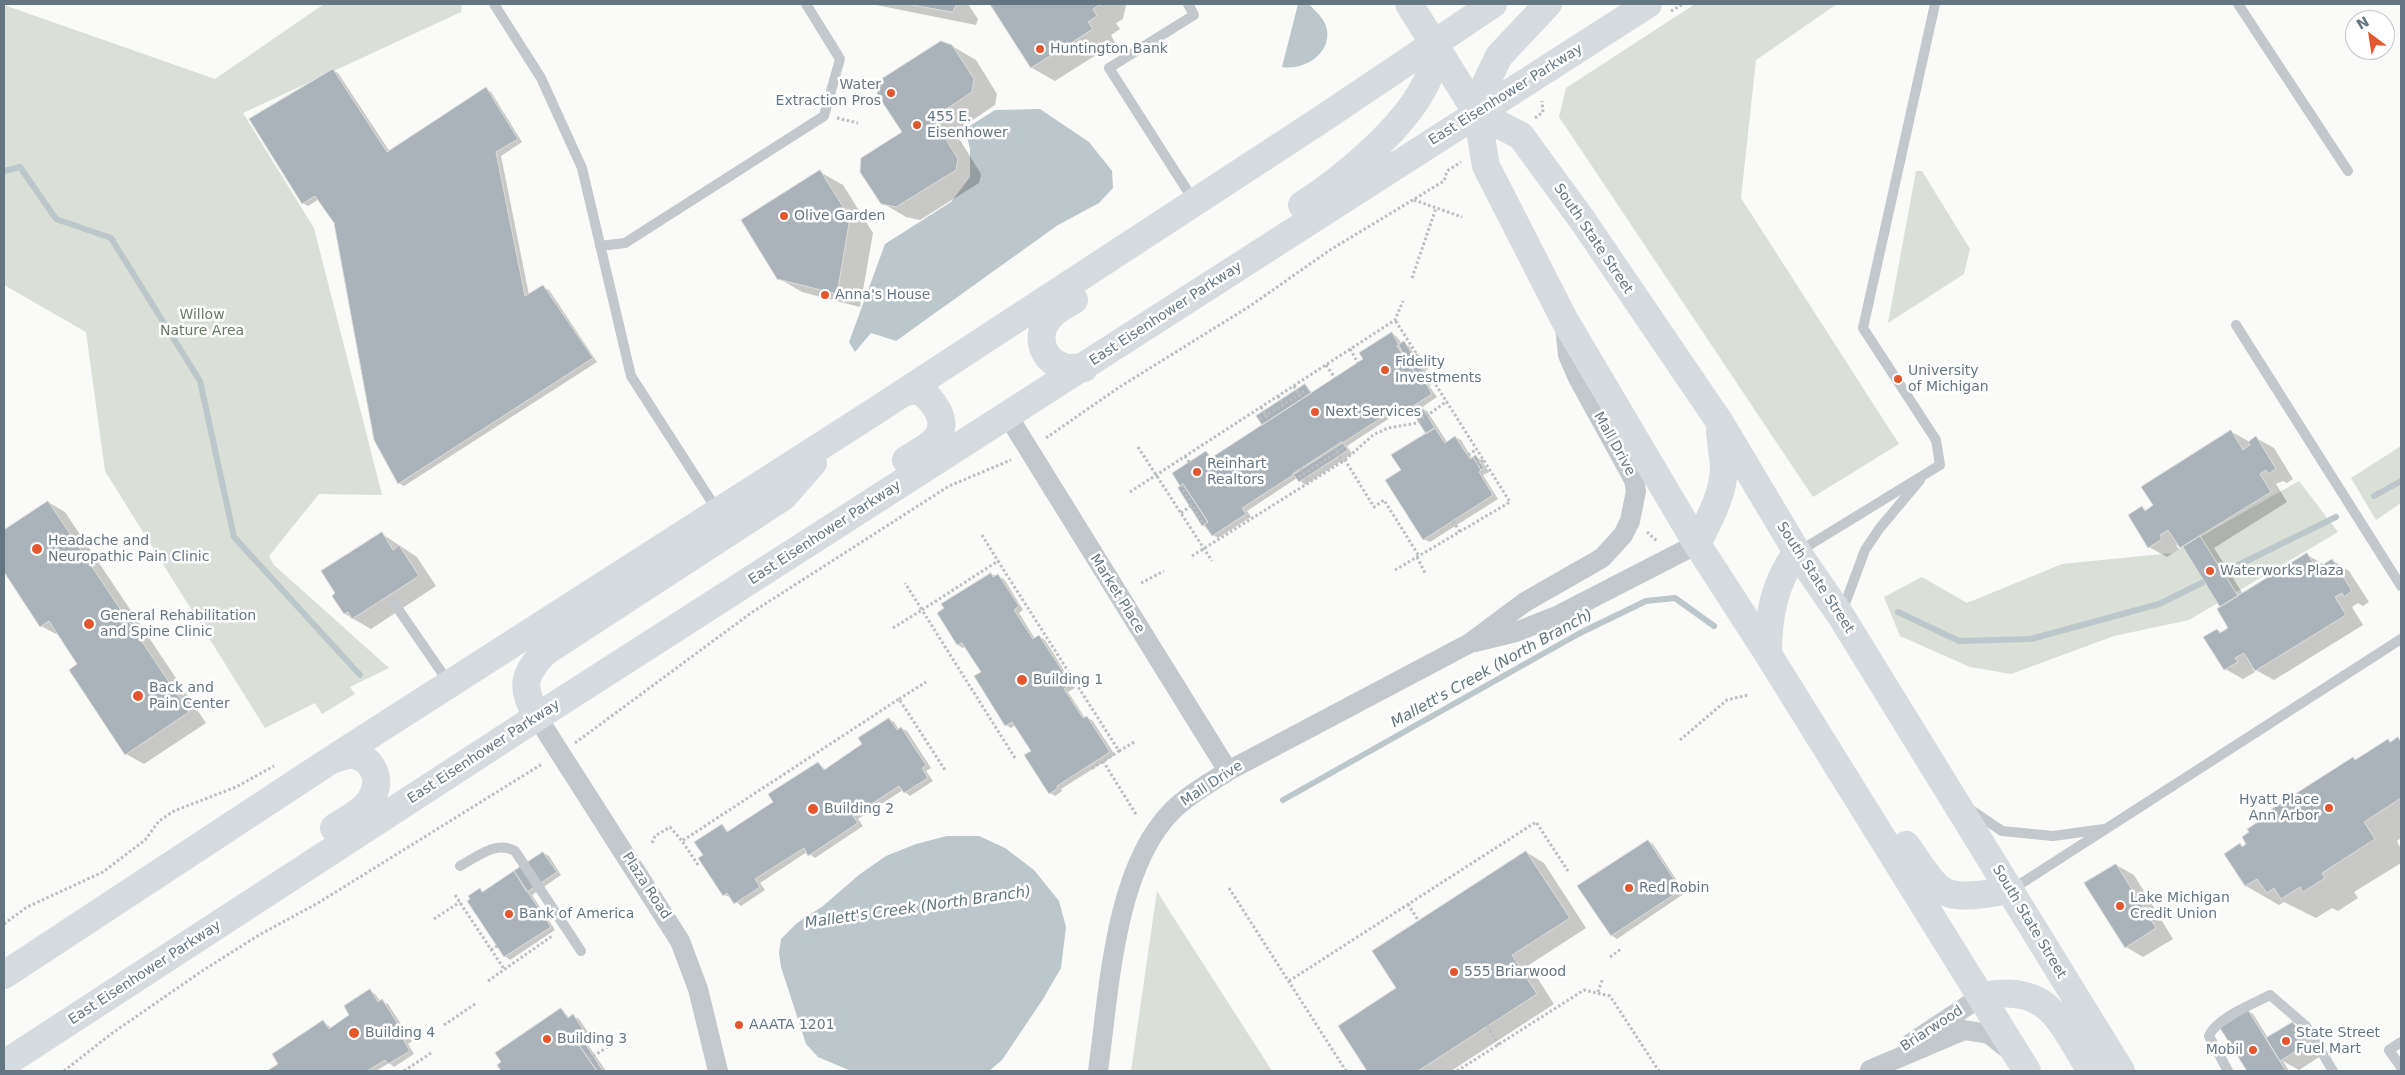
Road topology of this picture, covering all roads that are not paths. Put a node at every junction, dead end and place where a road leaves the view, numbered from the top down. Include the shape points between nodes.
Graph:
1 (494, 4) edge
2 (806, 4) edge
3 (1188, 4) edge
4 (1409, 4) edge
5 (1493, 4) edge
6 (1548, 4) edge
7 (1628, 4) edge
8 (1648, 4) edge
9 (1935, 4) edge
10 (2238, 4) edge
11 (1434, 44) junction
12 (1562, 60) junction
13 (1477, 113) junction
14 (1322, 119) junction
15 (2348, 171) dead end
16 (1194, 202) junction
17 (600, 246) junction
18 (1564, 319) junction
19 (2236, 325) dead end
20 (1127, 338) junction
21 (1084, 368) junction
22 (904, 393) junction
23 (1008, 416) junction
24 (1719, 421) junction
25 (835, 437) junction
26 (1926, 473) junction
27 (719, 513) junction
28 (1697, 544) junction
29 (1797, 552) junction
30 (2401, 586) edge
31 (394, 603) dead end
32 (701, 612) junction
33 (1841, 616) junction
34 (2401, 639) edge
35 (1470, 643) junction
36 (1768, 654) junction
37 (449, 684) junction
38 (537, 717) junction
39 (1819, 736) junction
40 (331, 760) junction
41 (1228, 771) junction
42 (1952, 798) junction
43 (250, 813) junction
44 (2108, 829) junction
45 (460, 866) dead end
46 (2010, 890) junction
47 (581, 950) dead end
48 (4, 975) edge
49 (139, 977) junction
50 (4, 991) edge
51 (1982, 996) junction
52 (2401, 1042) edge
53 (11, 1053) edge
54 (2022, 1064) edge
55 (2401, 1067) edge
56 (718, 1071) edge
57 (1098, 1071) edge
58 (1869, 1071) edge
59 (2091, 1071) edge
60 (2121, 1071) edge
61 (2228, 1071) edge
62 (2333, 1071) edge

1 - 17 lane via 541,78 582,168
2 - 17 lane via 840,59 824,116 625,243
3 - 16 lane via 1194,15 1109,68
4 - 11 main road, South State Street
5 - 11 main road
6 - 13 main road via 1499,56
7 - 12 main road
8 - 12 main road, East Eisenhower Parkway
9 - 26 lane via 1863,328 1936,440 1940,465
10 - 15 lane
11 - 13 main road, South State Street
11 - 14 main road
11 - 20 main road via 1426,85 1403,116 1354,166 1321,192 1179,284
12 - 13 main road, East Eisenhower Parkway
13 - 18 main road, South State Street via 1486,166
13 - 20 main road, East Eisenhower Parkway
13 - 24 main road, South State Street via 1520,136
14 - 16 main road
14 - 21 main road via 1282,166 1050,316 1041,329 1040,342 1049,358 1064,367
16 - 22 main road
17 - 27 lane via 631,376
18 - 28 main road, South State Street
18 - 35 street, Mall Drive via 1568,355 1634,480 1636,491 1630,521 1623,535 1602,558 1524,602
19 - 30 lane
20 - 21 main road, East Eisenhower Parkway
21 - 23 main road, East Eisenhower Parkway
22 - 25 main road
22 - 32 main road via 917,389 934,405 940,425 935,440 740,569
23 - 32 main road, East Eisenhower Parkway
23 - 41 street, Market Place
24 - 28 main road via 1724,468 1722,484
24 - 29 main road, South State Street
25 - 27 main road
25 - 38 main road via 783,497 545,652 527,676 525,689
26 - 29 lane
26 - 33 lane via 1865,550
27 - 37 main road
28 - 35 street, Mall Drive via 1559,615 1516,632
28 - 36 main road, South State Street
29 - 33 main road, South State Street
29 - 36 main road via 1772,600
31 - 37 lane
32 - 38 main road, East Eisenhower Parkway
33 - 42 main road, South State Street
34 - 44 lane
35 - 41 street, Mall Drive
36 - 39 main road, South State Street
37 - 40 main road
38 - 49 main road, East Eisenhower Parkway
38 - 56 street, Plaza Road via 680,941 698,989
39 - 46 main road via 1871,794 1939,889 1973,896
39 - 51 main road, South State Street
40 - 43 main road
40 - 49 main road via 354,755 375,771 377,782 373,796 363,809 206,912
41 - 57 street, Mall Drive via 1171,812 1148,844 1132,880 1117,938
42 - 44 lane via 2002,831 2053,836
42 - 46 main road, South State Street
43 - 48 main road
43 - 50 main road via 188,870
44 - 46 lane
45 - 47 lane via 495,847 506,846 515,851
46 - 60 main road, South State Street
49 - 53 main road, East Eisenhower Parkway
51 - 54 main road, South State Street
51 - 58 street, Briarwood
51 - 59 main road via 2026,994 2052,1010
52 - 55 lane via 2390,1050
54 - 58 street, Briarwood via 1989,1034 1964,1030
61 - 62 lane via 2208,1036 2211,1029 2270,995 2306,1026

